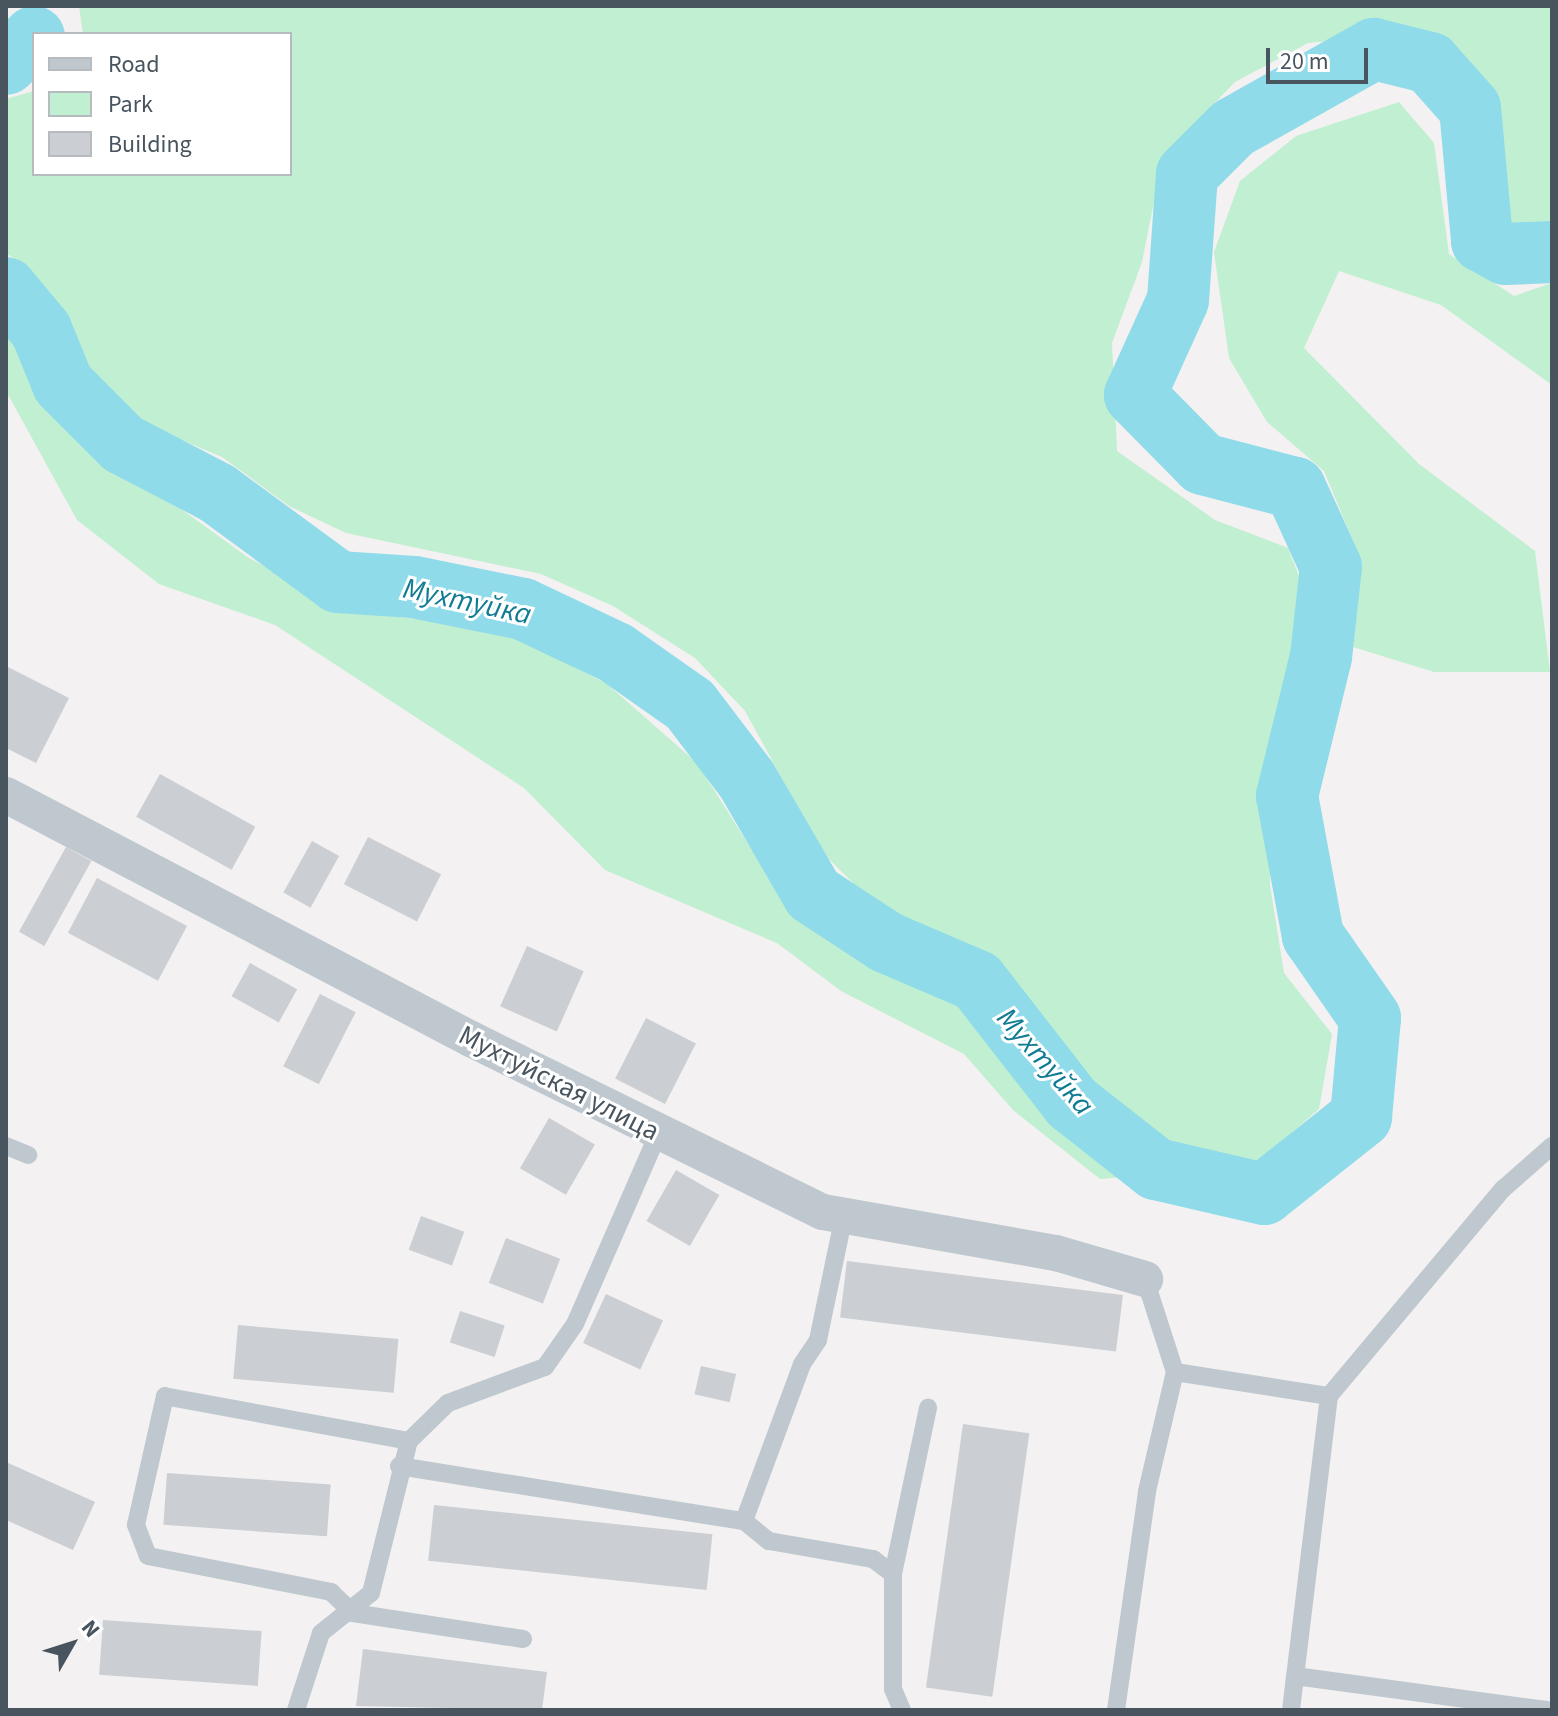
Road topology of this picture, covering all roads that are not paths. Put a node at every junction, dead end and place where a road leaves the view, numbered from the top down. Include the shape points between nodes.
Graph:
1 (6, 795) edge
2 (658, 1134) junction
3 (6, 1146) edge
4 (1552, 1146) edge
5 (28, 1155) dead end
6 (844, 1216) junction
7 (1145, 1279) joint
8 (1175, 1372) junction
9 (1329, 1396) junction
10 (928, 1408) dead end
11 (409, 1441) junction
12 (399, 1466) junction
13 (744, 1521) junction
14 (893, 1574) junction
15 (353, 1613) junction
16 (523, 1639) dead end
17 (1295, 1676) junction
18 (296, 1710) edge
19 (902, 1710) edge
20 (1116, 1710) edge
21 (1291, 1710) edge
22 (1547, 1710) edge

1 - 2 street, Мухтуйская улица
2 - 6 street, Мухтуйская улица
2 - 11 lane via 575,1324 545,1367 448,1403
3 - 5 lane
4 - 9 lane via 1503,1189
6 - 7 street, Мухтуйская улица via 1056,1253
6 - 13 lane via 818,1340
7 - 8 lane
8 - 9 lane
8 - 20 lane via 1147,1491
9 - 17 lane
10 - 14 lane
11 - 12 lane
11 - 15 lane via 165,1396 136,1525 148,1556 331,1592
12 - 13 lane
12 - 15 lane via 371,1593
13 - 14 lane via 769,1541 873,1559
14 - 19 lane via 893,1689
15 - 16 lane
15 - 18 lane via 321,1633
17 - 21 lane
17 - 22 lane

